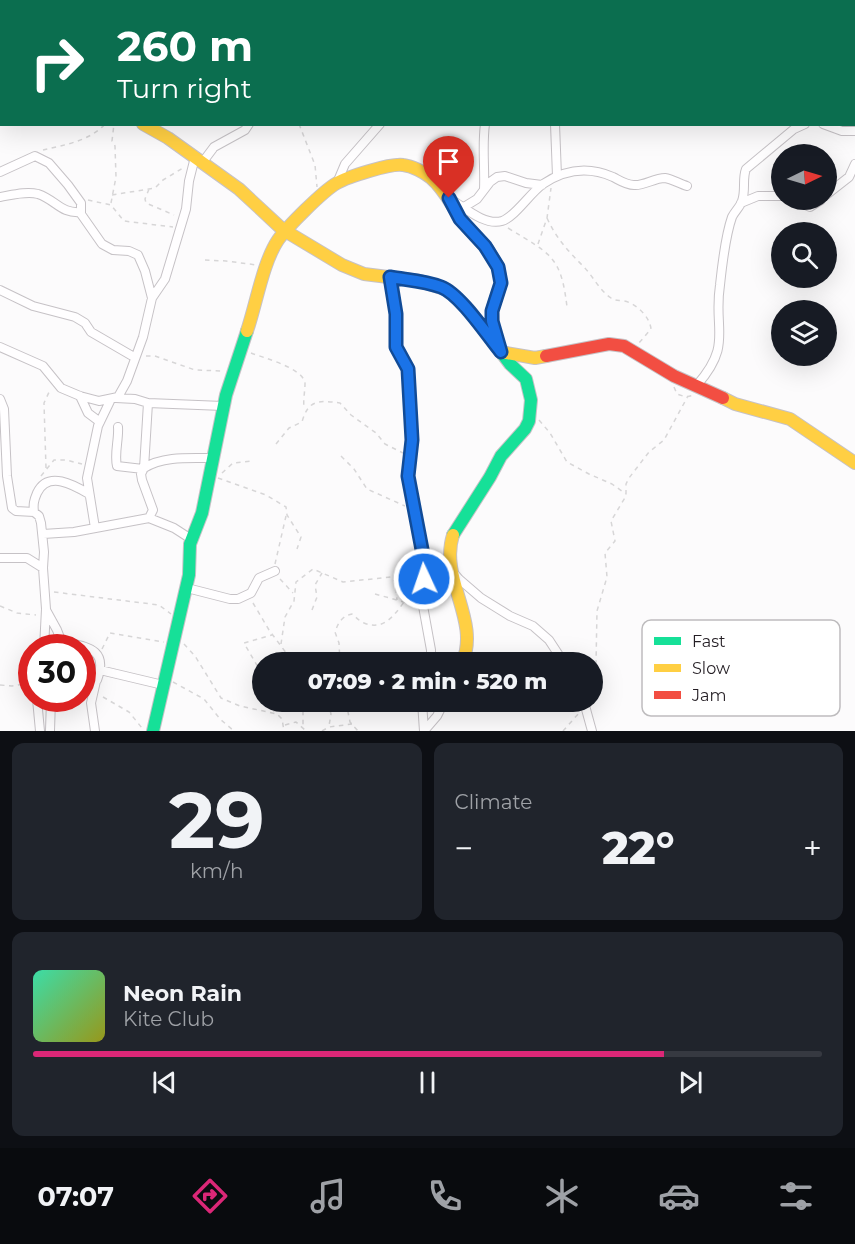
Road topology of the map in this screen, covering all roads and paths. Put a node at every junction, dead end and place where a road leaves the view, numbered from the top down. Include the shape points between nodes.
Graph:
1 (103, 126) edge
2 (114, 126) edge
3 (149, 126) edge
4 (248, 126) edge
5 (300, 126) edge
6 (375, 126) edge
7 (485, 126) edge
8 (555, 126) edge
9 (801, 126) edge
10 (828, 126) edge
11 (855, 131) edge
12 (33, 156) junction
13 (197, 160) junction
14 (855, 164) edge
15 (0, 172) edge
16 (555, 177) junction
17 (337, 183) junction
18 (542, 185) junction
19 (687, 186) dead end
20 (837, 186) edge
21 (149, 189) junction
22 (484, 190) junction
23 (112, 195) junction
24 (771, 196) edge
25 (0, 197) edge
26 (318, 198) junction
27 (449, 198) junction
28 (79, 200) junction
29 (741, 203) junction
30 (111, 205) junction
31 (464, 207) junction
32 (81, 212) junction
33 (547, 218) junction
34 (497, 222) junction
35 (181, 224) junction
36 (286, 231) junction
37 (537, 246) junction
38 (206, 260) dead end
39 (267, 268) junction
40 (390, 277) junction
41 (0, 290) edge
42 (152, 298) junction
43 (567, 307) dead end
44 (246, 336) junction
45 (0, 347) edge
46 (628, 348) junction
47 (501, 352) junction
48 (134, 357) junction
49 (232, 371) junction
50 (56, 384) junction
51 (697, 385) junction
52 (80, 396) junction
53 (688, 396) dead end
54 (0, 399) edge
55 (113, 399) junction
56 (148, 403) junction
57 (223, 406) junction
58 (305, 410) junction
59 (531, 410) junction
60 (100, 422) junction
61 (118, 427) dead end
62 (276, 444) dead end
63 (341, 456) dead end
64 (211, 458) junction
65 (410, 460) junction
66 (253, 461) dead end
67 (855, 463) edge
68 (89, 466) junction
69 (46, 468) junction
70 (143, 468) junction
71 (39, 488) junction
72 (89, 494) junction
73 (626, 494) junction
74 (414, 511) junction
75 (34, 512) junction
76 (286, 512) junction
77 (150, 518) junction
78 (95, 528) junction
79 (43, 534) junction
80 (191, 539) junction
81 (297, 549) dead end
82 (0, 558) edge
83 (449, 565) junction
84 (43, 568) junction
85 (275, 571) junction
86 (322, 572) junction
87 (187, 588) junction
88 (44, 591) junction
89 (375, 594) dead end
90 (249, 595) junction
91 (294, 595) junction
92 (397, 600) junction
93 (404, 602) junction
94 (1, 607) edge
95 (312, 610) dead end
96 (46, 613) junction
97 (425, 613) junction
98 (45, 634) edge
99 (58, 634) edge
100 (272, 634) junction
101 (176, 636) junction
102 (281, 644) junction
103 (96, 652) edge
104 (286, 652) edge
105 (339, 652) edge
106 (431, 652) edge
107 (466, 652) edge
108 (557, 652) edge
109 (596, 652) edge
110 (99, 657) junction
111 (252, 657) edge
112 (100, 670) junction
113 (96, 681) edge
114 (163, 681) junction
115 (0, 685) edge
116 (18, 685) edge
117 (103, 698) dead end
118 (38, 712) edge
119 (51, 712) edge
120 (92, 712) edge
121 (303, 712) edge
122 (330, 712) edge
123 (349, 712) edge
124 (423, 712) edge
125 (439, 712) edge
126 (578, 712) edge
127 (587, 712) edge
128 (274, 713) joint
129 (352, 724) junction
130 (283, 725) junction
131 (329, 727) junction
132 (303, 728) junction
133 (40, 731) edge
134 (51, 731) edge
135 (95, 731) edge
136 (145, 731) edge
137 (153, 731) edge
138 (234, 731) edge
139 (284, 731) edge
140 (306, 731) edge
141 (322, 731) edge
142 (358, 731) edge
143 (424, 731) edge
144 (563, 731) edge
145 (592, 731) edge

1 - 12 path via 86,137
2 - 23 path via 116,177
3 - 13 street
4 - 13 street
5 - 26 path via 315,165
6 - 17 street via 345,164
7 - 22 street
8 - 16 street
9 - 29 street via 746,169
10 - 11 street
12 - 15 street
12 - 28 street via 49,163
13 - 21 path
13 - 35 street
13 - 36 street via 231,182
14 - 20 street via 849,177
16 - 18 street
16 - 19 street via 590,170 633,186 666,178
16 - 33 path
17 - 26 street
17 - 27 street via 403,165 431,178
18 - 22 street via 505,176 497,177
18 - 34 street via 510,216
21 - 23 path
21 - 35 path via 146,203
22 - 31 street
23 - 30 path
24 - 29 street
25 - 32 street via 32,193 69,213
26 - 36 street
27 - 31 street
27 - 47 street via 460,219 498,267 501,283 492,321
28 - 30 path
28 - 32 street
29 - 51 street via 732,216 719,288 718,351 712,368
30 - 35 path via 124,221
31 - 34 street
32 - 42 street via 102,244 138,255
33 - 37 path
33 - 46 path via 566,249 596,284 612,299 635,305 651,325 640,342
34 - 37 path
35 - 42 street via 164,282
36 - 39 street
36 - 40 street via 354,271
37 - 43 path via 556,262
38 - 39 path
39 - 44 street
40 - 47 street via 450,291
40 - 65 street via 396,347 408,369
41 - 48 street via 31,305 75,316 91,332
42 - 48 street
44 - 49 street
44 - 58 path via 248,350 302,376
45 - 50 street via 43,366
46 - 47 street via 609,344 535,358
46 - 51 street
47 - 59 street via 526,379
48 - 49 path via 155,356 195,370
48 - 55 street via 127,381
49 - 57 street
50 - 52 street
50 - 69 path via 44,402
51 - 67 street via 735,404 789,419
52 - 55 street via 95,401
52 - 60 street via 88,413
53 - 73 path via 664,440 629,478
54 - 75 street via 12,508
55 - 56 street
55 - 60 street
56 - 57 street
56 - 70 street
57 - 64 street
58 - 62 path via 302,422 289,428
58 - 65 path via 318,402 340,402 385,444
59 - 73 path via 567,462
59 - 83 street via 525,429 501,456 453,534
60 - 68 street
61 - 70 street via 116,464
63 - 74 path via 367,489
64 - 70 street via 161,461
64 - 80 street via 201,513
65 - 74 street via 408,476
66 - 76 path via 233,463 225,472 213,476 267,495 286,507
68 - 69 path via 58,459
68 - 72 street
69 - 71 path
70 - 77 street via 142,480 153,510
71 - 72 street via 60,481
71 - 75 street
72 - 78 street
73 - 109 path via 611,521 615,542 605,553 608,577 597,611
74 - 97 street via 424,560
75 - 79 street
76 - 81 path via 301,537
76 - 85 path
77 - 78 street
77 - 80 street
78 - 79 street
79 - 84 street
80 - 87 street
82 - 84 street via 27,558
83 - 107 street via 467,629
83 - 108 street via 481,598 533,626
84 - 88 street
85 - 90 street via 257,579
85 - 91 path
86 - 91 path via 306,572 296,582
86 - 92 path via 343,582 391,577
86 - 95 path via 315,585
87 - 90 street via 234,600
87 - 101 street
88 - 96 street
88 - 101 path via 159,605 172,615
89 - 92 path
90 - 100 path
91 - 102 path via 285,617
92 - 93 path
93 - 97 path
93 - 105 path via 385,624 364,623 352,614 345,617 335,632
94 - 96 path via 17,613
96 - 98 street
96 - 99 street
97 - 106 street
100 - 102 path
100 - 111 path via 244,643
101 - 110 path via 110,633
101 - 114 street
101 - 128 path via 195,656 221,698
102 - 104 path
103 - 110 street
110 - 112 street
112 - 113 street
112 - 114 street
114 - 137 street
114 - 138 path via 204,699
115 - 116 path
117 - 136 path via 129,712
118 - 133 street
119 - 134 street
120 - 135 street
121 - 132 path
122 - 131 path
123 - 129 path
124 - 143 street
125 - 143 street
126 - 144 path
127 - 145 street
128 - 130 path
129 - 131 path
129 - 142 path
130 - 132 path via 294,721
130 - 139 path
131 - 141 path
132 - 140 path

